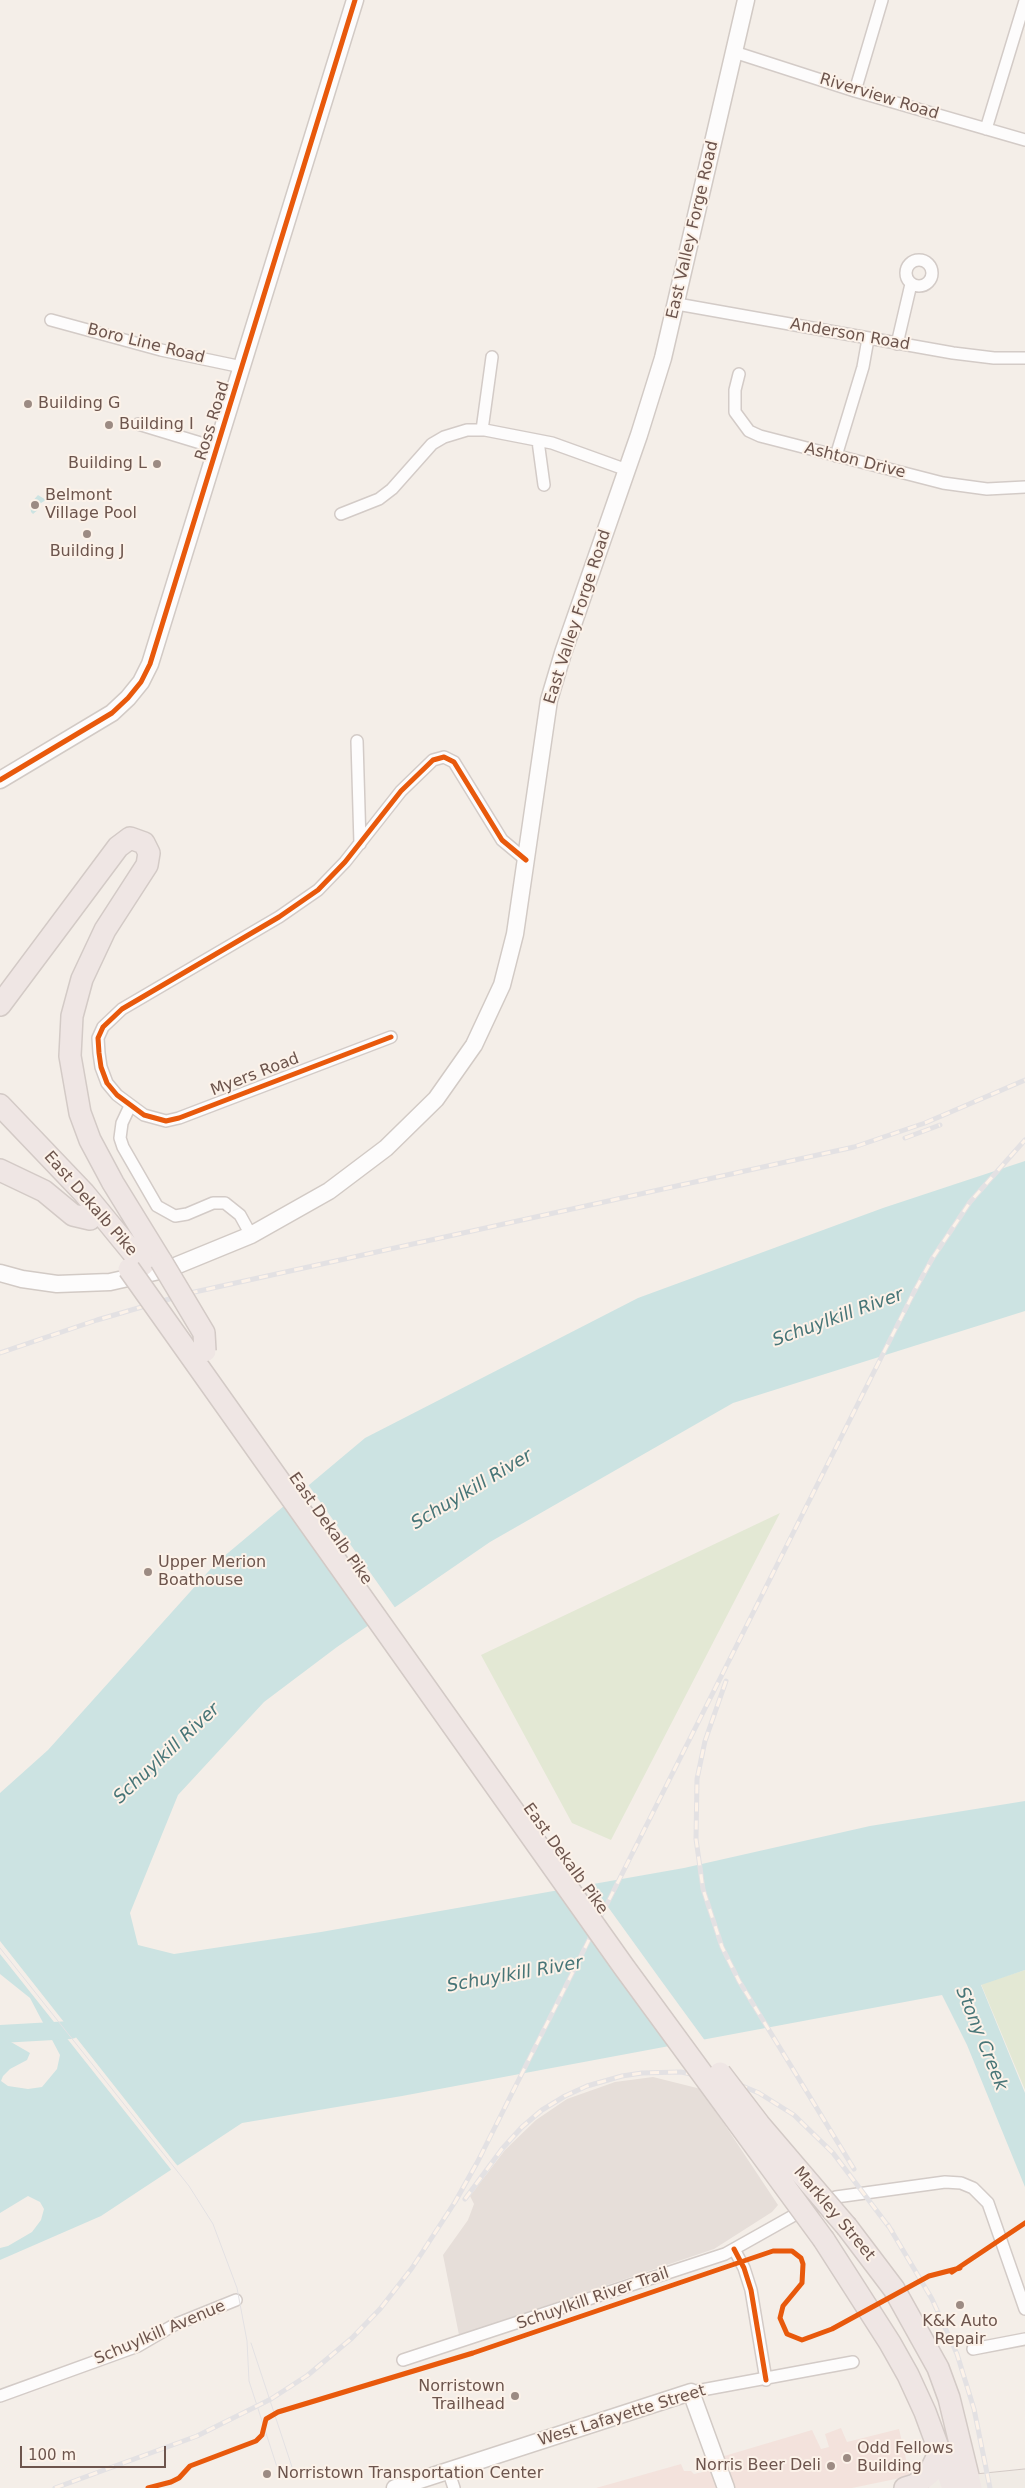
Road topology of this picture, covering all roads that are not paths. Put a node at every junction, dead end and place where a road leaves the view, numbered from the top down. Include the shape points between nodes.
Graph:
1 (355, 0) edge
2 (746, 0) edge
3 (882, 0) edge
4 (1025, 1) edge
5 (734, 52) junction
6 (855, 91) junction
7 (986, 129) junction
8 (1025, 140) edge
9 (911, 284) dead end
10 (677, 304) junction
11 (51, 320) dead end
12 (868, 339) junction
13 (898, 344) junction
14 (492, 357) dead end
15 (1025, 358) edge
16 (242, 368) junction
17 (740, 374) dead end
18 (138, 424) dead end
19 (482, 430) junction
20 (538, 441) junction
21 (218, 448) junction
22 (836, 456) junction
23 (627, 470) junction
24 (544, 485) dead end
25 (1025, 487) edge
26 (340, 514) dead end
27 (357, 741) dead end
28 (0, 780) edge
29 (360, 844) junction
30 (526, 860) junction
31 (0, 1005) edge
32 (391, 1036) dead end
33 (0, 1105) edge
34 (130, 1106) junction
35 (0, 1123) edge
36 (0, 1170) edge
37 (90, 1219) junction
38 (251, 1235) junction
39 (144, 1265) junction
40 (1, 1275) edge
41 (636, 1970) junction
42 (734, 2249) junction
43 (236, 2300) dead end
44 (1025, 2308) edge
45 (1025, 2339) edge
46 (973, 2349) dead end
47 (403, 2360) dead end
48 (854, 2362) dead end
49 (766, 2380) junction
50 (691, 2392) junction
51 (0, 2396) edge
52 (939, 2452) junction
53 (448, 2470) junction
54 (1025, 2480) edge
55 (957, 2487) edge
56 (395, 2488) edge
57 (454, 2488) edge
58 (726, 2488) edge
59 (905, 2488) edge

1 - 16 main road, Ross Road
2 - 5 main road, East Valley Forge Road
3 - 6 street
4 - 7 street
5 - 6 street, Riverview Road
5 - 10 main road, East Valley Forge Road
6 - 7 street, Riverview Road
7 - 8 street, Riverview Road
9 - 13 street
10 - 12 street, Anderson Road
10 - 23 main road, East Valley Forge Road
11 - 16 street, Boro Line Road
12 - 13 street, Anderson Road
12 - 22 street via 863,367
13 - 15 street, Anderson Road via 975,356
14 - 19 street
16 - 21 main road, Ross Road
17 - 22 street, Ashton Drive via 735,390 735,412 749,431
18 - 21 street
19 - 20 street
19 - 26 street via 459,431 432,444 392,489 364,506
20 - 23 street
20 - 24 street
21 - 28 main road, Ross Road via 165,621 141,682 128,698 100,721
22 - 25 street, Ashton Drive via 965,487
23 - 30 main road, East Valley Forge Road via 563,653 544,723
27 - 29 street
29 - 30 street, Myers Road via 410,780 433,760 444,757 458,766 502,840
29 - 34 street, Myers Road via 332,876 300,904 110,1018 98,1038 101,1067 107,1083
30 - 38 main road, East Valley Forge Road via 516,934 505,976 482,1032 457,1072 425,1112 369,1162 316,1200
31 - 39 highway via 118,847 130,838 144,843 149,853 147,865 105,930 82,978 72,1016 70,1056 76,1098 90,1140 113,1183
32 - 34 street, Myers Road via 179,1118 155,1120
33 - 39 highway, East Dekalb Pike via 84,1193
34 - 38 street via 122,1123 120,1138 157,1206 175,1216 213,1203 225,1203 240,1215
35 - 37 highway, East Dekalb Pike
36 - 37 highway via 44,1190 73,1215
37 - 39 highway, East Dekalb Pike
38 - 40 main road, East Valley Forge Road via 168,1269 110,1282 57,1284
39 - 41 highway, East Dekalb Pike, bridge
39 - 41 highway, East Dekalb Pike, bridge via 204,1333 205,1351
41 - 52 highway, Markley Street, bridge via 824,2240 890,2343 925,2412
41 - 55 highway, Markley Street, bridge via 894,2289 938,2368 949,2398
42 - 44 street via 814,2204 836,2196 945,2182 960,2183 973,2188 988,2203
42 - 47 street
42 - 49 street via 751,2290
43 - 51 street, Schuylkill Avenue via 174,2325 138,2346
45 - 46 street
48 - 49 street, West Lafayette Street
49 - 50 street, West Lafayette Street
50 - 53 main road, West Lafayette Street
50 - 58 main road
52 - 55 highway, Markley Street
52 - 59 highway via 929,2474
53 - 56 main road, West Lafayette Street
53 - 57 street
54 - 55 main road

